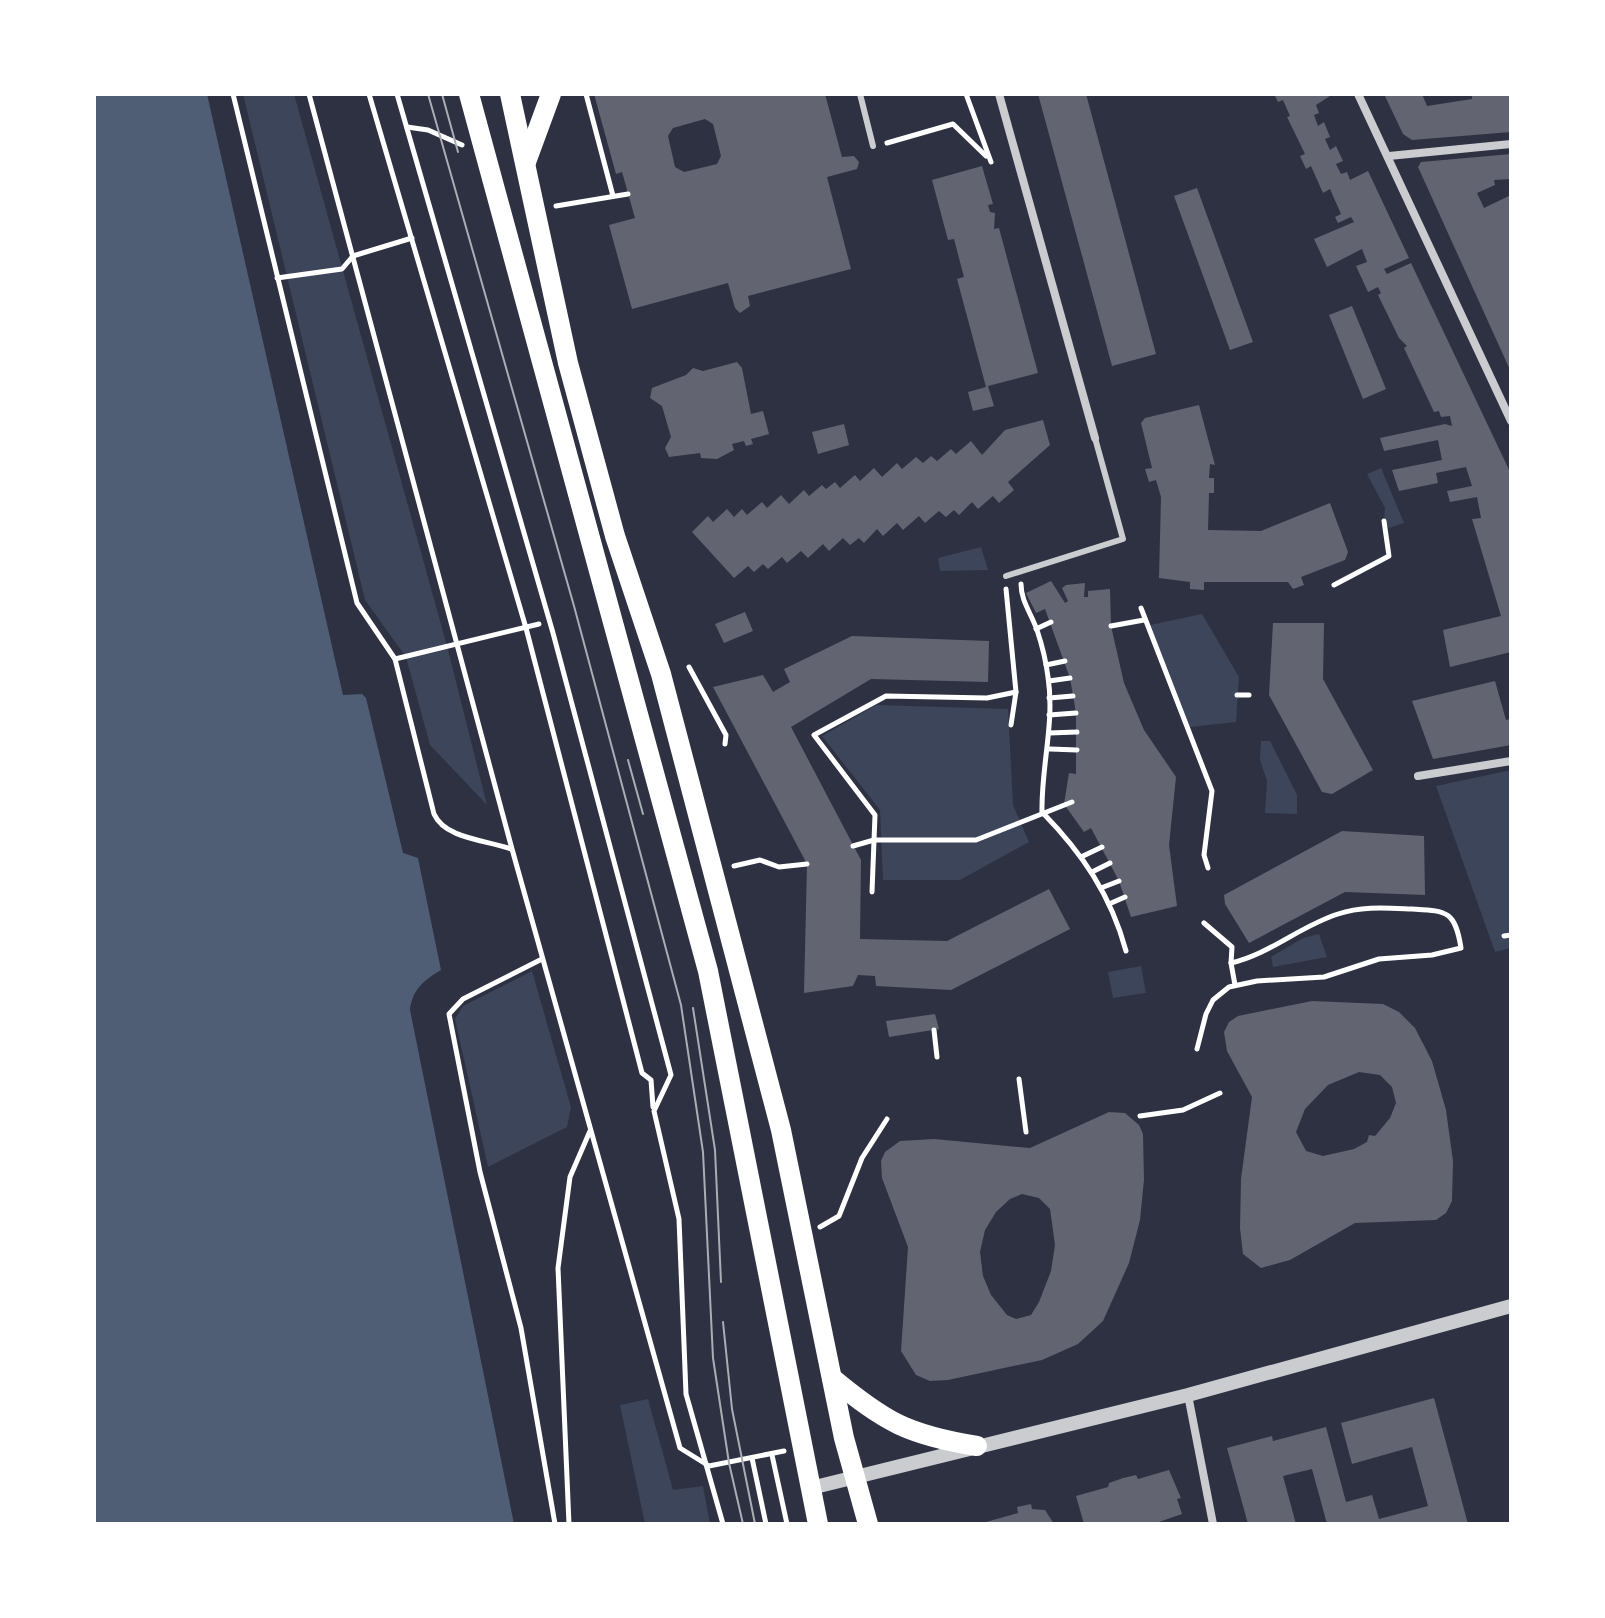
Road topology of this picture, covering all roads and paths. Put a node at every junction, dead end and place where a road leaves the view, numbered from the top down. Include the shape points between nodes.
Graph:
1 (233, 94) edge
2 (309, 94) edge
3 (369, 94) edge
4 (397, 94) edge
5 (469, 94) edge
6 (510, 94) edge
7 (551, 94) edge
8 (586, 94) edge
9 (860, 94) edge
10 (966, 94) edge
11 (999, 94) edge
12 (1358, 94) edge
13 (1511, 144) edge
14 (873, 146) joint
15 (986, 156) junction
16 (1389, 156) junction
17 (526, 162) junction
18 (991, 162) dead end
19 (628, 194) dead end
20 (613, 196) junction
21 (536, 209) junction
22 (412, 238) junction
23 (353, 256) junction
24 (277, 278) junction
25 (1511, 421) edge
26 (1095, 438) joint
27 (1384, 521) dead end
28 (1006, 576) joint
29 (1334, 585) dead end
30 (1021, 595) dead end
31 (1141, 608) dead end
32 (1144, 620) junction
33 (1051, 622) dead end
34 (539, 624) dead end
35 (1111, 626) dead end
36 (526, 628) junction
37 (1036, 629) junction
38 (458, 644) junction
39 (395, 659) junction
40 (1065, 661) dead end
41 (1046, 665) junction
42 (689, 667) dead end
43 (1070, 678) dead end
44 (1049, 681) junction
45 (1016, 692) junction
46 (1237, 695) dead end
47 (1249, 695) dead end
48 (1073, 696) dead end
49 (1049, 698) junction
50 (1076, 713) dead end
51 (1049, 715) junction
52 (1011, 725) dead end
53 (1077, 732) dead end
54 (1049, 733) junction
55 (725, 744) dead end
56 (1050, 749) junction
57 (1077, 750) dead end
58 (1511, 761) edge
59 (1418, 776) dead end
60 (1072, 802) dead end
61 (1042, 812) junction
62 (874, 840) junction
63 (853, 846) dead end
64 (1102, 847) dead end
65 (512, 849) junction
66 (1083, 856) junction
67 (741, 863) dead end
68 (1110, 863) dead end
69 (807, 864) dead end
70 (1208, 868) dead end
71 (1092, 872) junction
72 (1119, 881) dead end
73 (1101, 888) junction
74 (872, 892) dead end
75 (1125, 897) dead end
76 (1109, 904) junction
77 (1204, 923) dead end
78 (1126, 951) dead end
79 (542, 959) junction
80 (1231, 963) junction
81 (1235, 985) junction
82 (934, 1030) dead end
83 (1197, 1049) dead end
84 (937, 1057) dead end
85 (1019, 1079) dead end
86 (1220, 1093) dead end
87 (654, 1111) junction
88 (1140, 1116) dead end
89 (887, 1119) dead end
90 (590, 1131) junction
91 (1026, 1132) dead end
92 (803, 1236) junction
93 (1511, 1306) edge
94 (832, 1378) junction
95 (1188, 1395) junction
96 (977, 1446) junction
97 (752, 1458) junction
98 (709, 1466) junction
99 (857, 1475) junction
100 (811, 1488) junction
101 (555, 1524) edge
102 (569, 1524) edge
103 (723, 1524) edge
104 (766, 1524) edge
105 (787, 1524) edge
106 (818, 1524) edge
107 (868, 1524) edge
108 (1213, 1524) edge

1 - 24 path
2 - 23 path
3 - 22 path
4 - 87 path via 553,633 671,1075
5 - 100 main road via 708,971
6 - 17 main road
7 - 17 main road
8 - 20 path
9 - 14 lane
10 - 15 path
11 - 26 street
12 - 16 street
13 - 16 street
14 - 15 path via 953,124
15 - 18 path
16 - 25 street
17 - 21 main road
19 - 20 path
20 - 21 path
21 - 92 main road via 568,363 615,536 661,674 767,1072
22 - 23 path
22 - 36 path
23 - 24 path via 342,269
23 - 38 path
24 - 39 path via 357,603
26 - 28 lane via 1123,539
27 - 29 path via 1389,556
28 - 45 path
30 - 37 path
31 - 32 path
32 - 35 path
32 - 70 path via 1212,791 1204,855
33 - 37 path
34 - 36 path
36 - 38 path
36 - 87 path via 642,1073 651,1080
37 - 41 path
38 - 39 path
38 - 65 path
39 - 65 path via 439,825
40 - 41 path
41 - 44 path
42 - 55 path via 726,735
43 - 44 path
44 - 49 path
45 - 52 path
45 - 62 path via 987,698 886,696 814,735 875,815
46 - 47 path
48 - 49 path
49 - 51 path
50 - 51 path
51 - 54 path
53 - 54 path
54 - 56 path
56 - 57 path
56 - 61 path via 1041,787
58 - 59 street
60 - 61 path
61 - 62 path via 976,840
61 - 66 path
62 - 63 path
62 - 74 path
64 - 66 path
65 - 79 path
66 - 71 path
67 - 69 path
68 - 71 path
71 - 73 path
72 - 73 path
73 - 76 path
75 - 76 path
76 - 78 path
77 - 80 path via 1232,947
79 - 90 path
79 - 101 path via 463,999 449,1014 480,1172 521,1328
80 - 81 path
80 - 81 path via 1255,958 1334,915 1357,909 1438,910 1455,920 1459,933 1461,948 1432,955 1394,956 1324,977
81 - 83 path via 1213,1000
82 - 84 path
85 - 91 path
86 - 88 path via 1183,1110
87 - 98 path via 679,1219 686,1394
89 - 92 path via 862,1158 839,1216
90 - 98 path via 680,1448
90 - 102 path via 570,1177 558,1268
92 - 94 main road
93 - 95 street
94 - 96 main road via 879,1417 933,1439
94 - 99 main road
95 - 96 street
95 - 108 street
96 - 99 street
97 - 98 path
97 - 104 path
97 - 105 path via 772,1454
98 - 103 path
99 - 100 street
99 - 107 main road
100 - 106 main road

